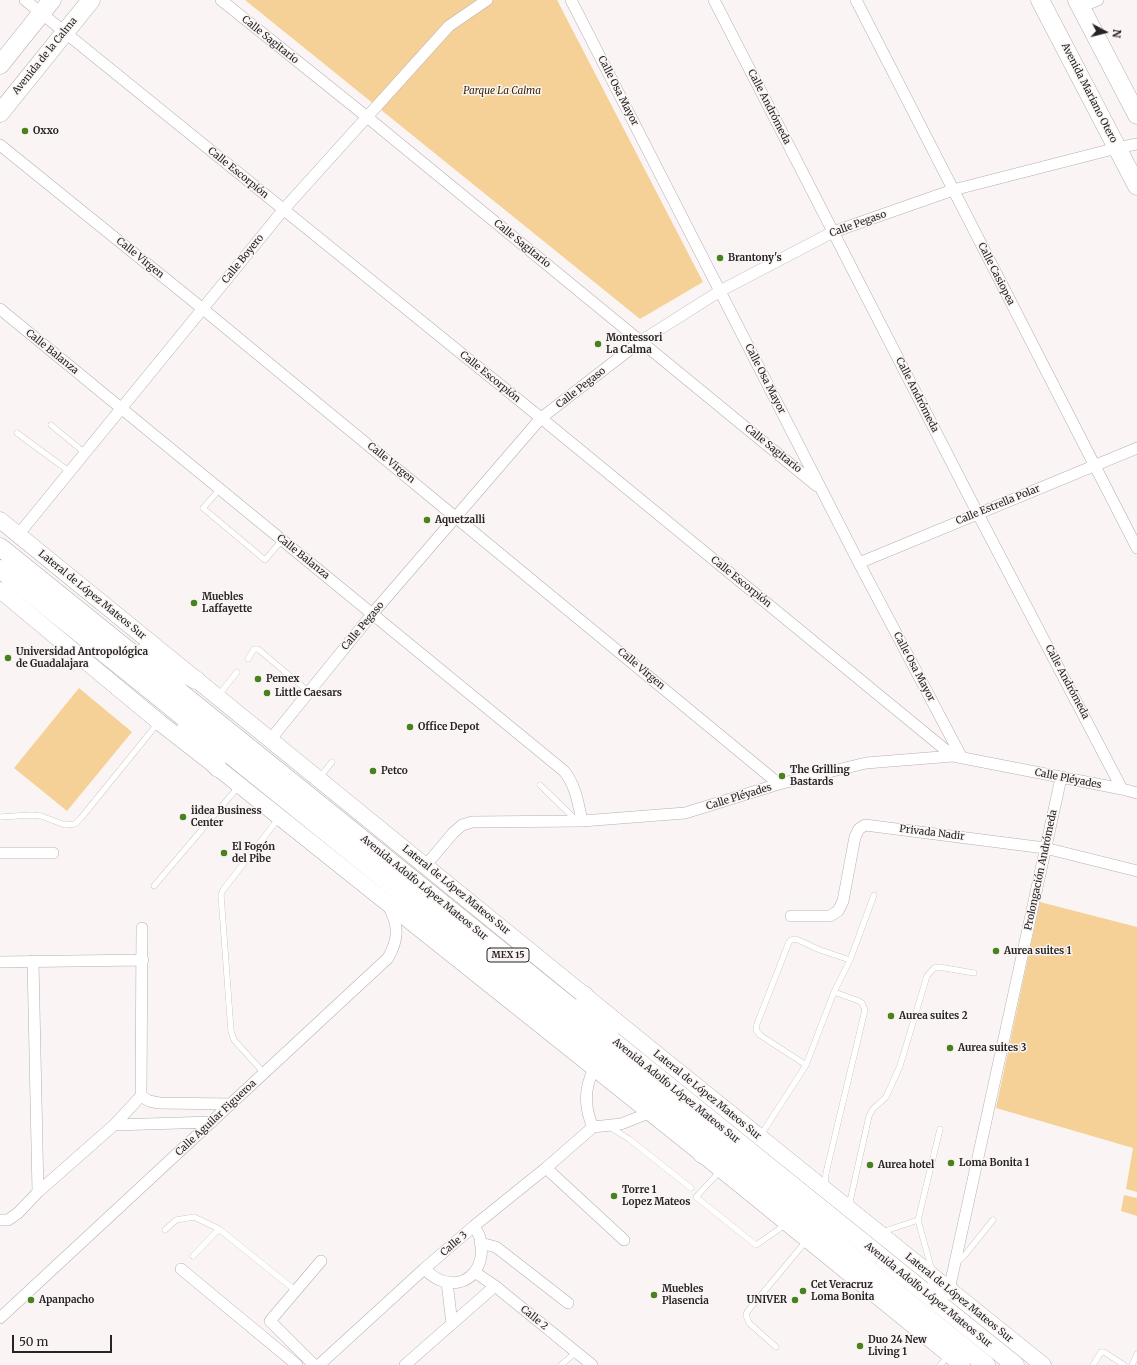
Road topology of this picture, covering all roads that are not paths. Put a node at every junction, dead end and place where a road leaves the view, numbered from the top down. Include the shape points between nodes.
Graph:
1 (25, 0) edge
2 (91, 0) edge
3 (221, 0) edge
4 (487, 0) edge
5 (571, 0) edge
6 (714, 0) edge
7 (856, 0) edge
8 (1040, 0) edge
9 (1098, 0) edge
10 (1078, 2) edge
11 (47, 6) edge
12 (65, 32) junction
13 (0, 65) edge
14 (0, 113) edge
15 (1137, 115) edge
16 (366, 117) junction
17 (1137, 144) edge
18 (0, 145) edge
19 (1117, 148) junction
20 (1137, 186) edge
21 (953, 190) junction
22 (284, 210) junction
23 (833, 232) junction
24 (720, 291) junction
25 (203, 308) junction
26 (0, 309) edge
27 (641, 341) junction
28 (121, 409) junction
29 (541, 418) junction
30 (51, 425) dead end
31 (17, 433) dead end
32 (1137, 448) edge
33 (85, 453) junction
34 (1095, 465) junction
35 (70, 472) junction
36 (220, 489) junction
37 (821, 489) junction
38 (978, 514) junction
39 (457, 517) junction
40 (0, 520) edge
41 (18, 535) junction
42 (282, 540) junction
43 (0, 547) edge
44 (1137, 548) edge
45 (859, 563) junction
46 (0, 569) edge
47 (0, 590) edge
48 (373, 613) junction
49 (106, 632) junction
50 (248, 659) dead end
51 (236, 672) dead end
52 (196, 680) junction
53 (309, 692) junction
54 (217, 697) junction
55 (162, 700) junction
56 (159, 722) junction
57 (270, 740) junction
58 (957, 757) junction
59 (332, 762) dead end
60 (218, 768) junction
61 (318, 778) junction
62 (1061, 778) junction
63 (779, 784) junction
64 (240, 785) junction
65 (540, 785) dead end
66 (1122, 789) junction
67 (1137, 793) edge
68 (0, 817) edge
69 (279, 817) junction
70 (580, 822) junction
71 (1045, 848) junction
72 (0, 853) edge
73 (53, 853) dead end
74 (426, 865) junction
75 (1137, 870) edge
76 (154, 886) dead end
77 (874, 895) dead end
78 (387, 903) junction
79 (791, 916) dead end
80 (142, 928) dead end
81 (143, 960) junction
82 (850, 960) junction
83 (33, 961) junction
84 (0, 962) edge
85 (974, 973) dead end
86 (834, 992) junction
87 (584, 995) junction
88 (625, 1050) junction
89 (806, 1065) junction
90 (594, 1069) junction
91 (264, 1074) junction
92 (141, 1096) junction
93 (232, 1104) junction
94 (649, 1113) junction
95 (212, 1122) junction
96 (114, 1125) junction
97 (607, 1126) junction
98 (593, 1127) junction
99 (940, 1129) dead end
100 (760, 1137) junction
101 (702, 1154) junction
102 (546, 1168) junction
103 (721, 1170) junction
104 (692, 1188) dead end
105 (767, 1188) junction
106 (824, 1189) junction
107 (38, 1192) junction
108 (848, 1208) junction
109 (0, 1220) edge
110 (918, 1220) junction
111 (993, 1220) dead end
112 (787, 1224) junction
113 (474, 1226) junction
114 (219, 1228) junction
115 (165, 1230) dead end
116 (879, 1233) junction
117 (624, 1240) dead end
118 (808, 1240) junction
119 (480, 1243) junction
120 (193, 1256) dead end
121 (322, 1261) dead end
122 (955, 1263) junction
123 (181, 1269) dead end
124 (424, 1269) junction
125 (476, 1273) junction
126 (447, 1282) junction
127 (495, 1286) junction
128 (930, 1286) junction
129 (949, 1290) junction
130 (296, 1291) junction
131 (568, 1303) dead end
132 (0, 1318) edge
133 (452, 1324) junction
134 (776, 1347) dead end
135 (576, 1352) junction
136 (1137, 1354) edge
137 (951, 1362) edge
138 (297, 1365) edge
139 (314, 1365) edge
140 (319, 1365) edge
141 (405, 1365) edge
142 (561, 1365) edge
143 (592, 1365) edge
144 (986, 1365) edge
145 (1015, 1365) edge
146 (1043, 1365) edge
147 (1093, 1365) edge
148 (1124, 1365) edge
149 (1132, 1365) edge

1 - 11 street, Calle Escorpión
2 - 12 main road, Avenida de la Calma
3 - 16 street, Calle Sagitario
4 - 16 street, Calle Boyero via 449,26
5 - 24 street, Calle Osa Mayor
6 - 23 street, Calle Andrómeda
7 - 21 street, Calle Casiopea
8 - 19 main road, Avenida Mariano Otero
9 - 10 street
10 - 15 main road
11 - 12 street, Calle Escorpión
11 - 13 main road
12 - 14 main road, Avenida de la Calma
12 - 22 street, Calle Escorpión
16 - 22 street, Calle Boyero
16 - 27 street, Calle Sagitario
17 - 19 street, Calle Pegaso
18 - 25 street, Calle Virgen
19 - 20 main road, Avenida Mariano Otero
19 - 21 street, Calle Pegaso
21 - 23 street, Calle Pegaso
21 - 34 street, Calle Casiopea
22 - 25 street, Calle Boyero
22 - 29 street, Calle Escorpión
23 - 24 street, Calle Pegaso
23 - 38 street, Calle Andrómeda
24 - 27 street, Calle Pegaso
24 - 37 street, Calle Osa Mayor
25 - 28 street, Calle Boyero
25 - 39 street, Calle Virgen
26 - 28 street, Calle Balanza
27 - 29 street, Calle Pegaso
27 - 37 street, Calle Sagitario
28 - 33 street, Calle Boyero
28 - 36 street, Calle Balanza
29 - 39 street, Calle Pegaso
29 - 58 street, Calle Escorpión
30 - 33 lane
31 - 35 lane
32 - 34 street, Calle Estrella Polar
33 - 35 street, Calle Boyero
34 - 38 street, Calle Estrella Polar
34 - 44 street, Calle Casiopea
35 - 41 street, Calle Boyero
36 - 42 street, Calle Balanza
36 - 42 lane via 203,508 264,560
37 - 45 street, Calle Osa Mayor
38 - 45 street, Calle Estrella Polar
38 - 66 street, Calle Andrómeda
39 - 48 street, Calle Pegaso
39 - 63 street, Calle Virgen
40 - 41 main road, Lateral de López Mateos Sur
41 - 52 main road, Lateral de López Mateos Sur
42 - 48 street, Calle Balanza
43 - 49 main road, Avenida Adolfo López Mateos Sur / MEX 15
45 - 58 street, Calle Osa Mayor
46 - 55 main road, Avenida Adolfo López Mateos Sur / MEX 15
47 - 56 main road
48 - 53 street, Calle Pegaso
48 - 70 street, Calle Balanza via 564,771 576,792
49 - 52 main road
49 - 88 main road, Avenida Adolfo López Mateos Sur / MEX 15
50 - 53 lane via 254,649 258,649
51 - 54 lane
52 - 54 main road, Lateral de López Mateos Sur
53 - 57 street, Calle Pegaso
54 - 57 main road, Lateral de López Mateos Sur
55 - 60 main road
55 - 105 main road, Avenida Adolfo López Mateos Sur / MEX 15
56 - 60 main road
56 - 68 lane via 75,824 65,825 41,816
57 - 61 main road, Lateral de López Mateos Sur
58 - 62 street, Calle Pléyades
58 - 63 street, Calle Pléyades via 866,763
59 - 61 lane
60 - 64 main road
61 - 74 main road, Lateral de López Mateos Sur
62 - 66 street, Calle Pléyades
62 - 71 street, Prolongación Andrómeda
63 - 70 street, Calle Pléyades via 685,813
64 - 69 main road
64 - 76 lane
65 - 70 lane
66 - 67 street, Calle Pléyades
69 - 78 main road
69 - 91 lane via 221,895 231,1031 234,1040
70 - 74 street, Calle Pléyades via 472,822 462,825 453,833
71 - 75 street, Privada Nadir
71 - 79 street, Privada Nadir via 865,825 859,829 855,837 843,901 838,911 830,916
71 - 122 street, Prolongación Andrómeda
72 - 73 street
74 - 87 main road, Lateral de López Mateos Sur
77 - 82 lane
78 - 90 main road
78 - 91 street, Calle Aguilar Figueroa via 396,929 395,945 388,958
80 - 81 street
81 - 83 street
81 - 92 street
82 - 86 lane
82 - 89 lane via 796,939 789,942 756,1030
83 - 84 street
83 - 107 street
85 - 108 lane via 939,967 930,971 927,976 900,1066 886,1097 869,1116
86 - 89 lane
86 - 106 lane via 859,1001 865,1010
87 - 88 main road
87 - 100 main road, Lateral de López Mateos Sur
88 - 128 main road, Avenida Adolfo López Mateos Sur / MEX 15
89 - 100 lane
90 - 94 main road
90 - 98 street via 589,1078 586,1094 586,1108
91 - 93 street, Calle Aguilar Figueroa
92 - 93 street via 159,1103
92 - 96 street
93 - 95 street, Calle Aguilar Figueroa
94 - 97 street via 621,1124
94 - 101 main road
95 - 96 street
95 - 132 street, Calle Aguilar Figueroa
96 - 107 street
97 - 98 street
97 - 104 lane via 629,1139
98 - 102 street, Calle 3
99 - 110 lane
100 - 106 main road, Lateral de López Mateos Sur
101 - 103 main road
101 - 105 main road
102 - 113 street, Calle 3
102 - 117 street
103 - 112 main road
103 - 112 lane via 696,1197 756,1245
105 - 144 main road, Avenida Adolfo López Mateos Sur / MEX 15
106 - 108 main road, Lateral de López Mateos Sur
107 - 109 street via 18,1213 8,1220
108 - 116 main road, Lateral de López Mateos Sur
110 - 116 lane
110 - 128 lane
111 - 122 lane via 964,1256
112 - 118 main road
113 - 119 street
113 - 124 street, Calle 3
114 - 115 lane via 194,1217 176,1220
114 - 120 lane
114 - 130 lane
116 - 128 main road, Lateral de López Mateos Sur
118 - 134 lane via 746,1315 746,1319
118 - 137 main road
119 - 125 street via 481,1260
119 - 131 street via 496,1247
121 - 130 street
122 - 129 street, Prolongación Andrómeda
123 - 138 street
124 - 126 street via 439,1280
124 - 140 street, Calle 3
125 - 126 street via 464,1281
125 - 127 street, Calle 2
126 - 133 street
127 - 133 street
127 - 135 street, Calle 2
128 - 129 main road
128 - 145 main road, Avenida Adolfo López Mateos Sur / MEX 15
129 - 146 main road, Lateral de López Mateos Sur
130 - 139 street via 270,1321
133 - 141 street
135 - 142 lane
135 - 143 street, Calle 2
136 - 149 lane
147 - 148 lane via 1101,1352

